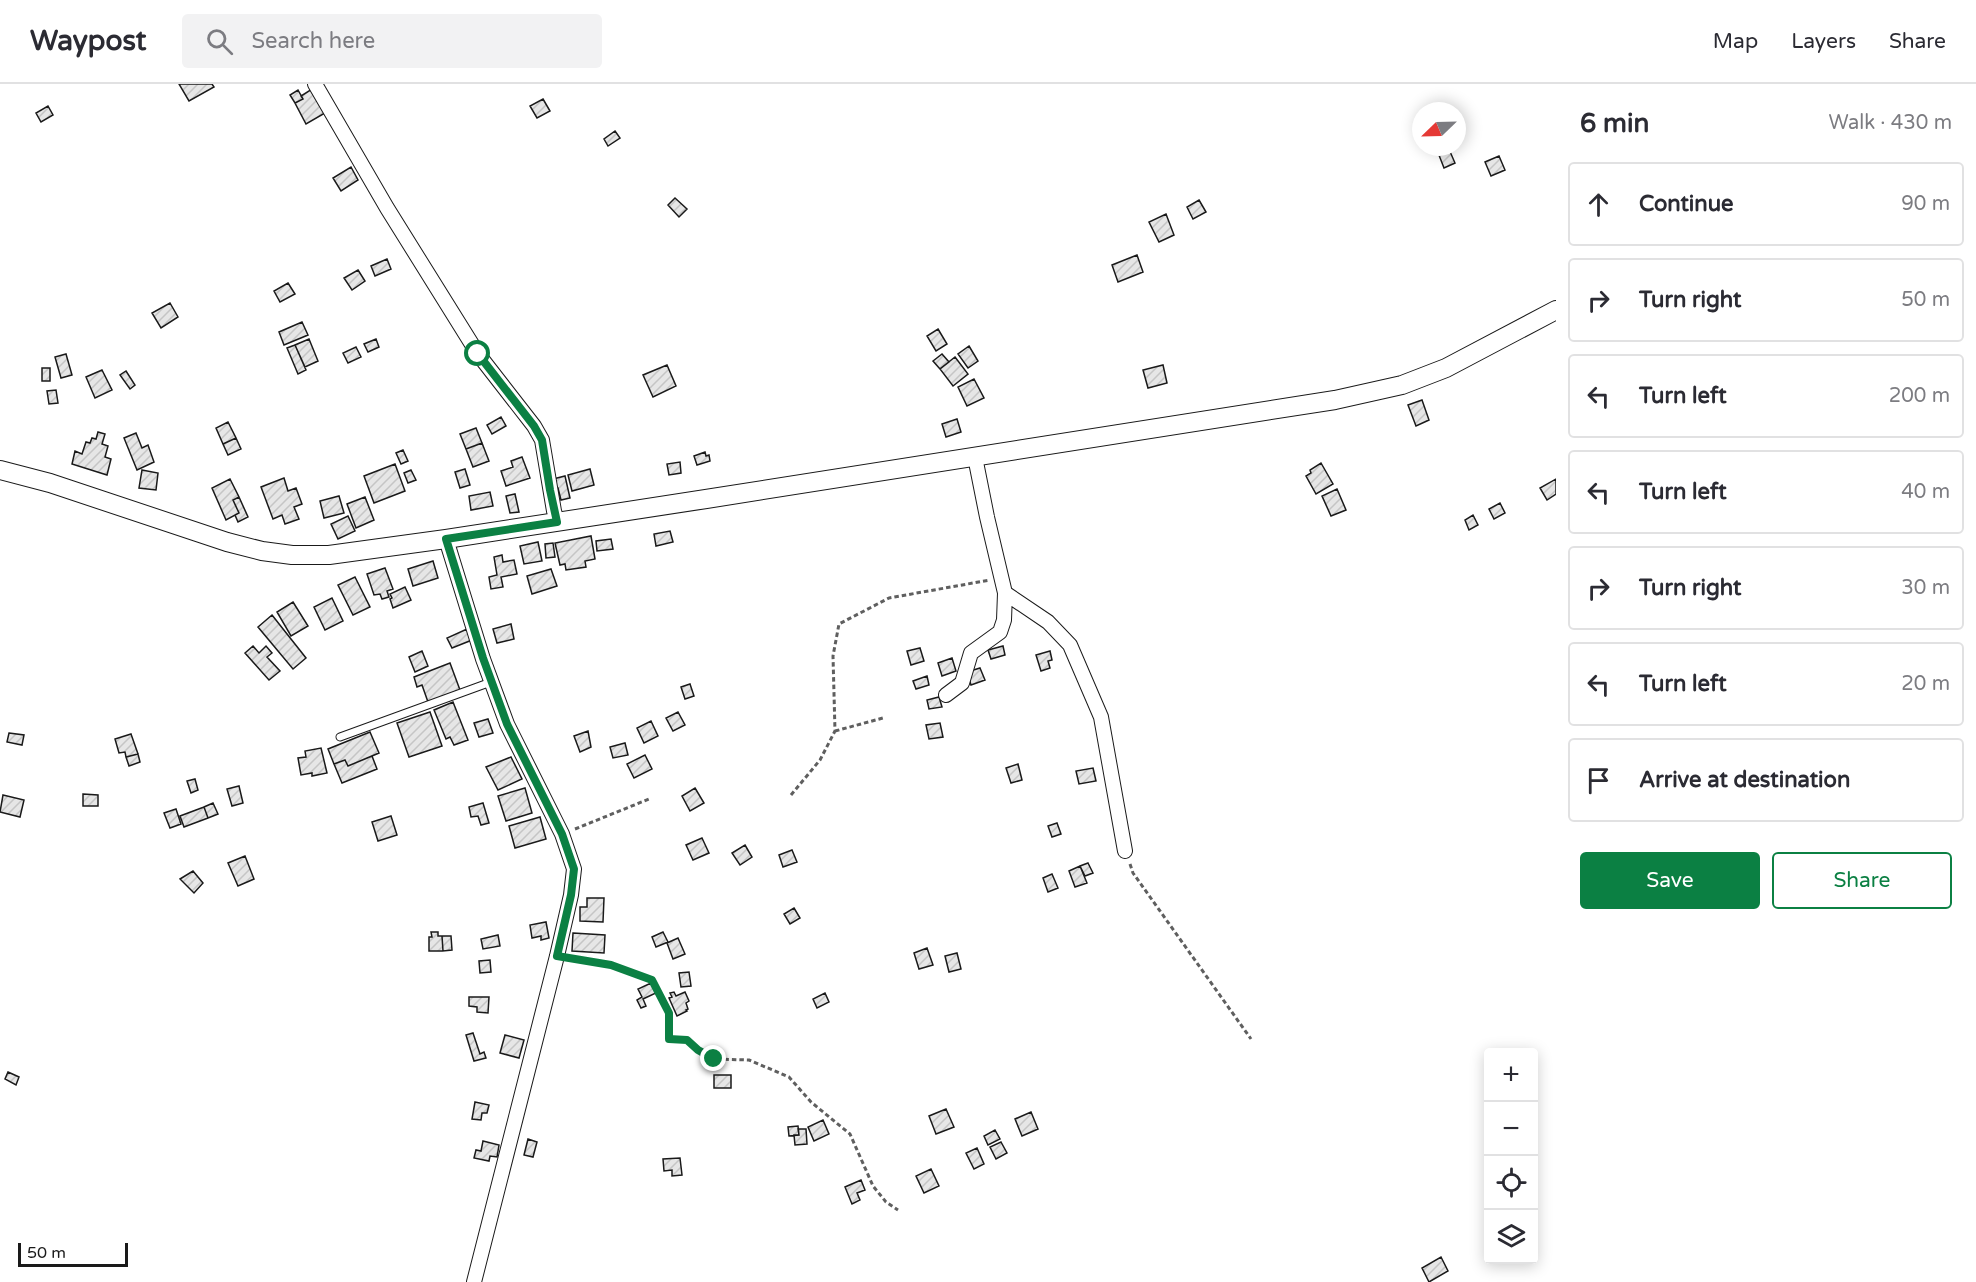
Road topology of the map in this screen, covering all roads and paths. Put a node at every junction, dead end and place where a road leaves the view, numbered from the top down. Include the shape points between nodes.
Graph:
1 (315, 84) edge
2 (1556, 310) edge
3 (975, 457) junction
4 (0, 470) edge
5 (557, 522) junction
6 (446, 539) junction
7 (1000, 579) junction
8 (1005, 593) junction
9 (491, 682) junction
10 (946, 695) dead end
11 (883, 718) dead end
12 (835, 731) junction
13 (339, 737) dead end
14 (790, 795) dead end
15 (649, 800) dead end
16 (562, 834) junction
17 (1125, 851) joint
18 (557, 956) junction
19 (1251, 1039) dead end
20 (898, 1210) dead end
21 (474, 1282) edge

1 - 5 street via 478,354 542,440
2 - 3 main road via 1446,368 1402,385 1335,400
3 - 5 main road
3 - 7 street
4 - 6 main road via 227,542 292,555 329,555
5 - 6 main road
6 - 9 street
7 - 8 street
7 - 12 path via 889,598 839,624 833,656
8 - 10 street via 1000,632 971,653 962,683
8 - 17 street via 1048,622 1070,645 1101,717
9 - 13 lane
9 - 16 street via 507,724
11 - 12 path
12 - 14 path via 820,760
15 - 16 path
16 - 18 street via 574,869
17 - 19 path via 1133,873
18 - 20 path via 611,965 652,980 669,1013 669,1039 687,1040 714,1059 749,1060 789,1077 811,1102 850,1134 873,1186
18 - 21 street

